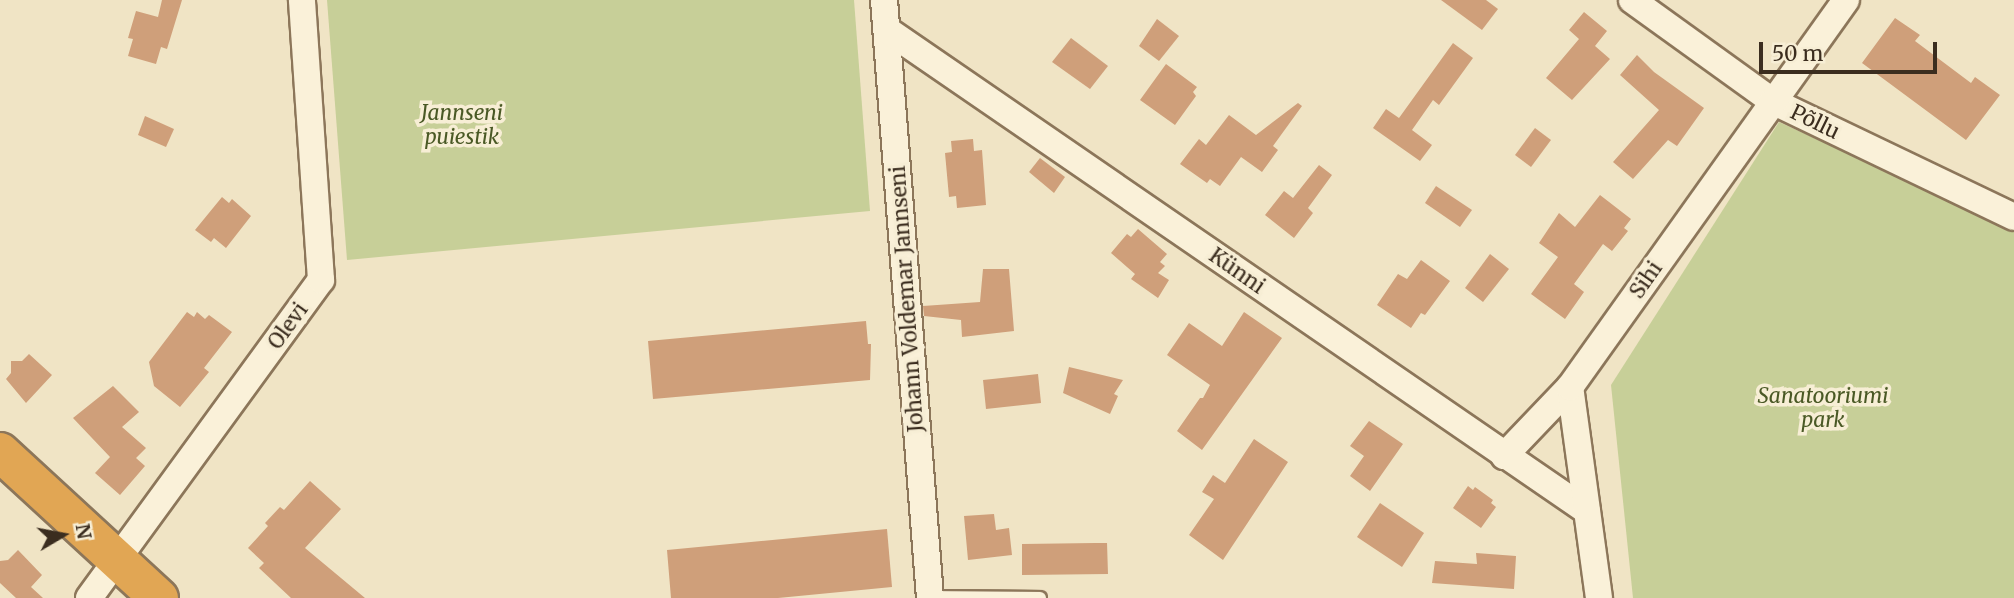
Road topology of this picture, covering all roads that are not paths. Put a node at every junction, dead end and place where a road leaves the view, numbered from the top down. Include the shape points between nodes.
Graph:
1 (302, 0) edge
2 (884, 0) edge
3 (1632, 0) edge
4 (1846, 0) edge
5 (887, 30) junction
6 (1772, 101) junction
7 (2014, 217) edge
8 (1570, 387) junction
9 (0, 452) edge
10 (1504, 456) junction
11 (0, 482) edge
12 (1587, 511) junction
13 (109, 583) edge
14 (159, 598) edge
15 (930, 598) edge
16 (1040, 598) edge
17 (1599, 598) edge

1 - 13 street, Olevi via 321,280
2 - 5 street, Johann Voldemar Jannseni
3 - 6 street, Põllu
4 - 6 street, Sihi
5 - 10 street, Künni
5 - 15 street, Johann Voldemar Jannseni
6 - 7 street, Põllu
6 - 8 street, Sihi
8 - 10 street, Sihi
8 - 12 street
9 - 13 highway
10 - 12 street, Künni
11 - 13 highway
12 - 17 street
13 - 14 highway
15 - 16 lane

